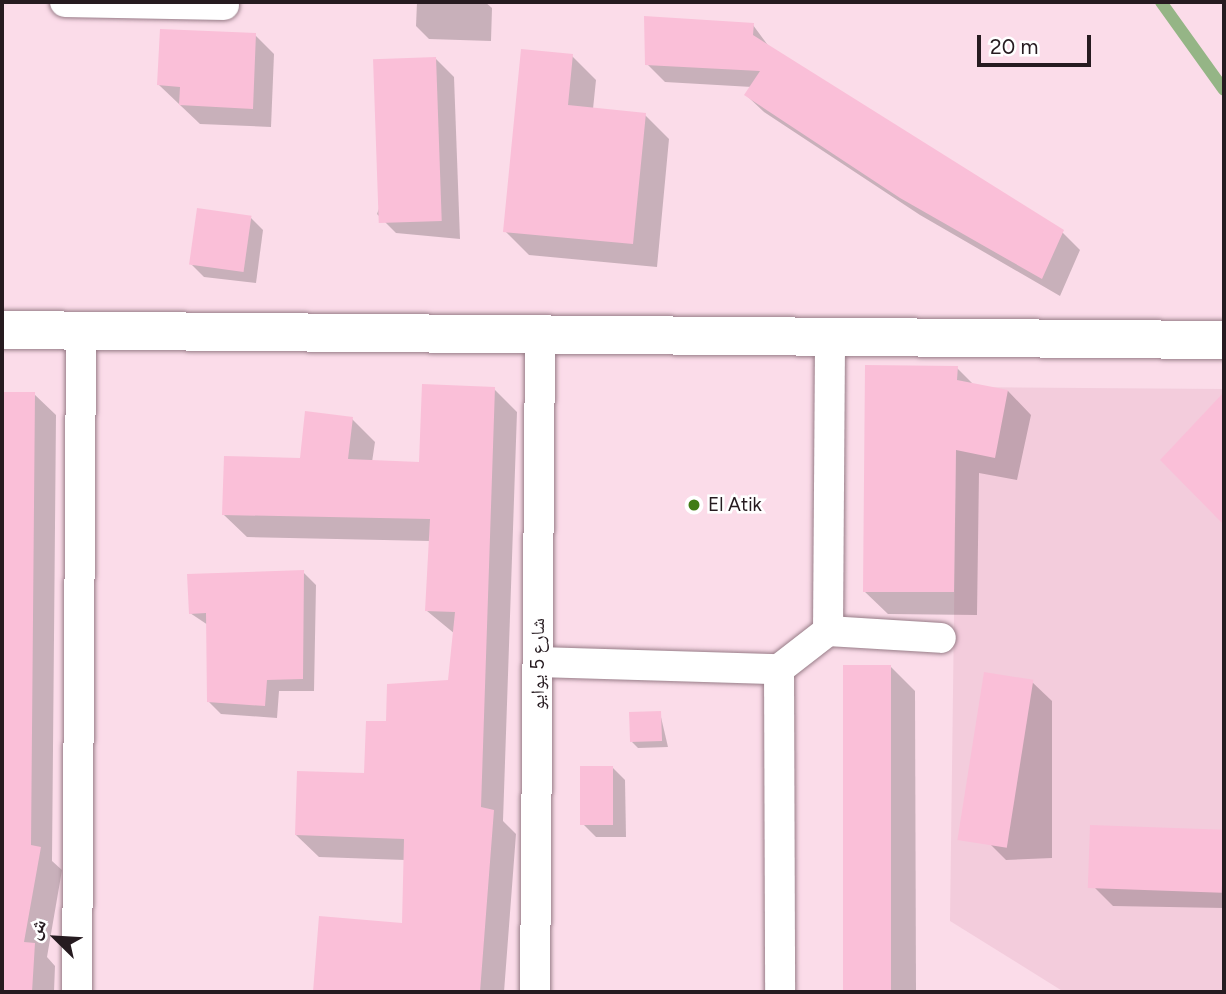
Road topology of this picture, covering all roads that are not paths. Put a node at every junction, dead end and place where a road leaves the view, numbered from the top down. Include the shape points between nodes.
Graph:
1 (65, 2) edge
2 (124, 2) edge
3 (224, 5) dead end
4 (2, 330) edge
5 (81, 330) junction
6 (540, 335) junction
7 (830, 337) junction
8 (1224, 340) edge
9 (828, 631) junction
10 (941, 638) dead end
11 (538, 662) junction
12 (779, 669) junction
13 (77, 992) edge
14 (535, 992) edge
15 (780, 992) edge

1 - 2 street
2 - 3 street
4 - 5 main road
5 - 6 main road
5 - 13 street
6 - 7 main road
6 - 11 street, شارع 5 يوايو
7 - 8 main road
7 - 9 street
9 - 10 street
9 - 12 street
11 - 12 street
11 - 14 street, شارع 5 يوايو
12 - 15 street

